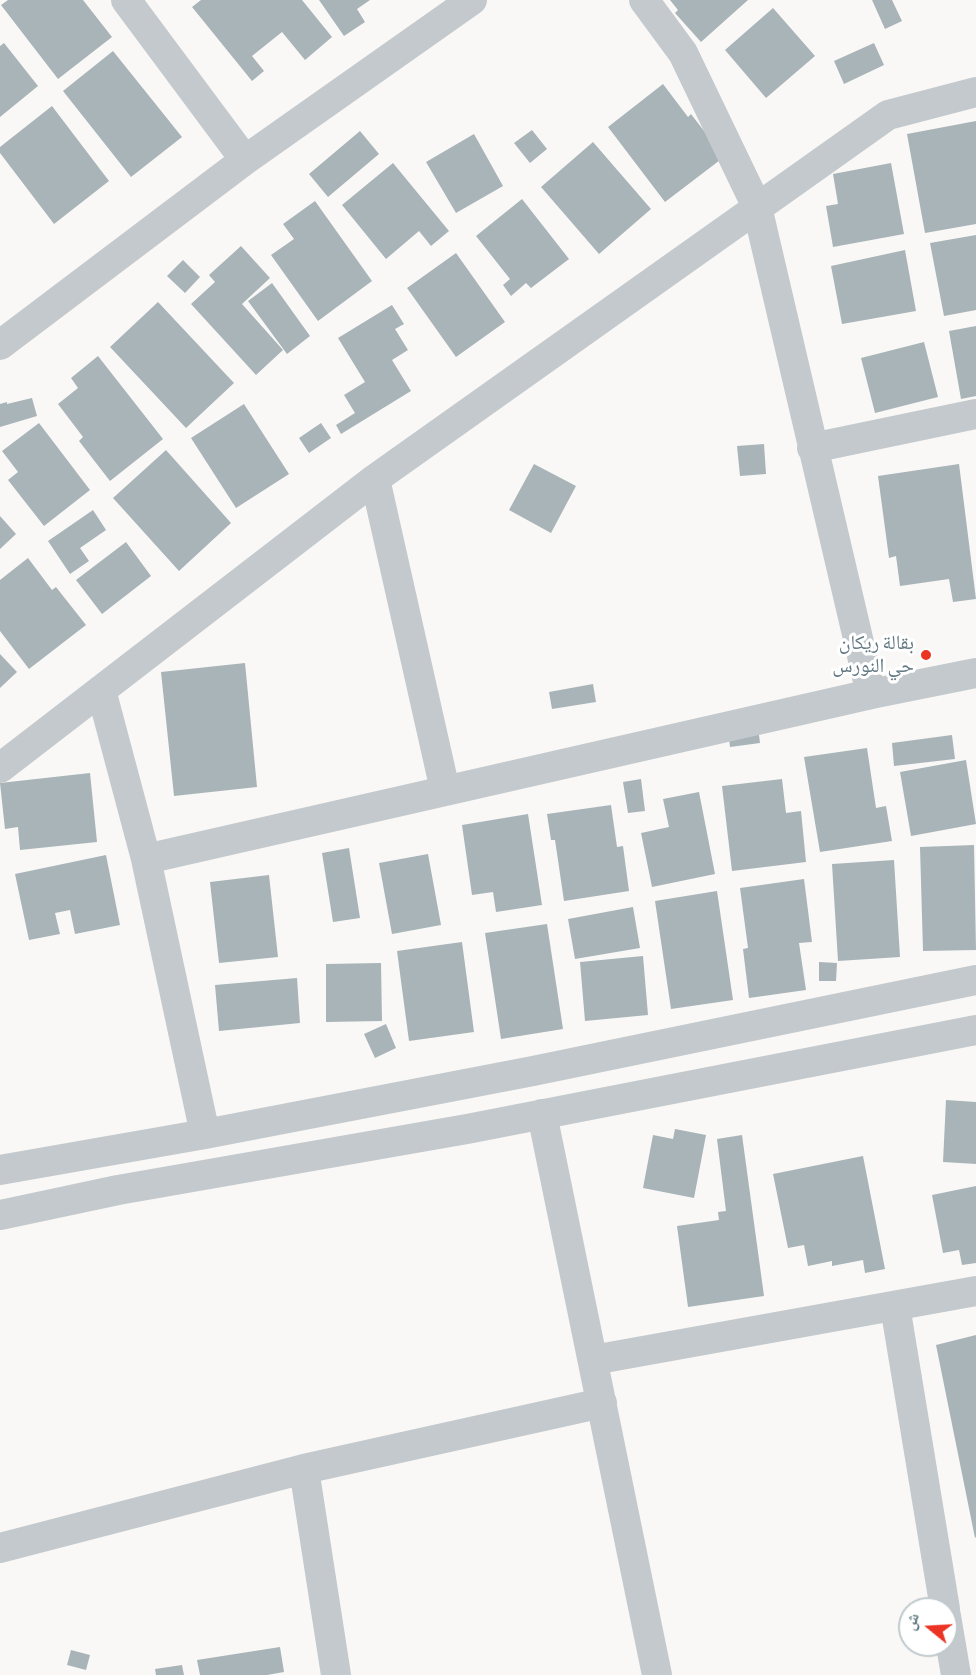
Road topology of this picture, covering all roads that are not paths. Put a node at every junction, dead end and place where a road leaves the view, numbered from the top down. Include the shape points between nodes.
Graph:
1 (126, 0) edge
2 (472, 0) edge
3 (644, 0) edge
4 (976, 92) edge
5 (245, 160) junction
6 (757, 207) junction
7 (0, 345) edge
8 (976, 414) edge
9 (812, 448) junction
10 (375, 479) junction
11 (976, 673) edge
12 (101, 690) junction
13 (871, 694) junction
14 (0, 768) edge
15 (445, 790) junction
16 (146, 859) junction
17 (976, 980) edge
18 (976, 1030) edge
19 (542, 1114) junction
20 (205, 1134) junction
21 (0, 1170) edge
22 (0, 1215) edge
23 (976, 1291) edge
24 (895, 1306) junction
25 (593, 1360) junction
26 (602, 1403) junction
27 (304, 1469) junction
28 (0, 1548) edge
29 (943, 1597) edge
30 (953, 1657) edge
31 (336, 1675) edge
32 (657, 1675) edge
33 (956, 1675) edge

1 - 5 street
2 - 5 street
3 - 6 street via 683,53
4 - 6 street via 888,115
5 - 7 street
6 - 9 street
6 - 10 street
8 - 9 street
9 - 13 street
10 - 12 street
10 - 15 street
11 - 13 street
12 - 14 street
12 - 16 street
13 - 15 street
15 - 16 street
16 - 20 street
17 - 20 street
18 - 19 street
19 - 22 street
19 - 25 street
20 - 21 street
23 - 24 street
24 - 25 street
24 - 29 street
25 - 26 street
26 - 27 street
26 - 32 street
27 - 28 street
27 - 31 street
30 - 33 street

